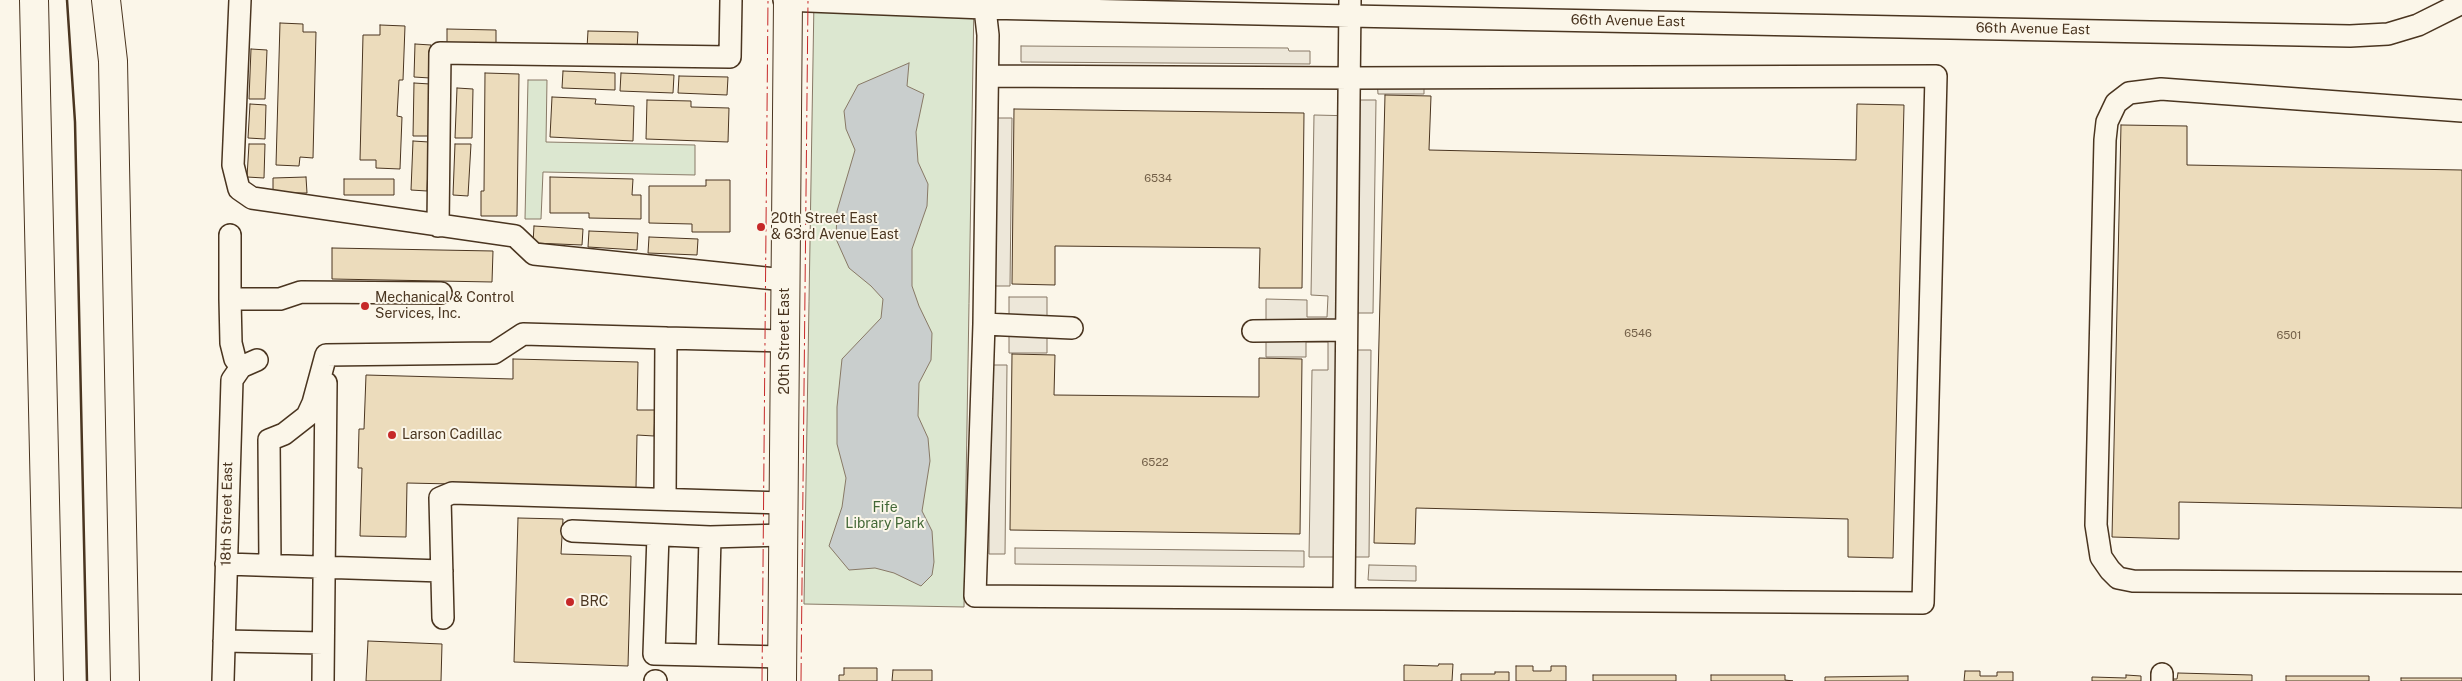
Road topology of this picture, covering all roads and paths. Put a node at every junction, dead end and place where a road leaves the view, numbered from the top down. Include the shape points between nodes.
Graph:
1 (34, 0) edge
2 (106, 0) edge
3 (240, 0) edge
4 (731, 0) edge
5 (787, 1) edge
6 (984, 4) edge
7 (2462, 4) edge
8 (1350, 8) edge
9 (988, 76) junction
10 (1350, 78) junction
11 (2462, 111) edge
12 (438, 226) junction
13 (230, 235) dead end
14 (785, 280) junction
15 (441, 293) dead end
16 (230, 299) junction
17 (984, 324) junction
18 (1072, 328) dead end
19 (1345, 330) junction
20 (1252, 331) dead end
21 (666, 338) junction
22 (785, 340) junction
23 (326, 355) junction
24 (665, 499) junction
25 (783, 503) junction
26 (572, 531) dead end
27 (658, 535) junction
28 (783, 535) junction
29 (710, 537) junction
30 (226, 564) junction
31 (270, 565) junction
32 (324, 567) junction
33 (442, 571) junction
34 (2462, 583) edge
35 (1344, 597) junction
36 (443, 618) dead end
37 (224, 640) junction
38 (324, 643) junction
39 (707, 654) junction
40 (782, 669) edge
41 (50, 681) edge
42 (125, 681) edge
43 (223, 681) edge
44 (323, 681) edge

1 - 41 main road
2 - 42 main road via 113,61
3 - 12 street via 233,165 240,189 252,198
4 - 12 street via 730,57 440,53
5 - 6 street, 66th Avenue East
5 - 14 main road, 20th Street East
6 - 8 street, 66th Avenue East
6 - 9 street
7 - 8 street, 66th Avenue East via 2418,25 2388,34 2350,36
8 - 10 street
9 - 10 street
9 - 17 street
10 - 19 street
10 - 35 street via 1936,76 1923,603
11 - 34 street via 2161,90 2129,94 2116,102 2107,122 2105,140 2096,525 2101,556 2110,570 2118,578 2133,581
12 - 14 street via 515,236 534,254
13 - 16 street
14 - 22 main road, 20th Street East
15 - 16 street via 301,292 280,299
16 - 30 street, 18th Street East via 231,343 235,359 249,363 232,380
17 - 18 street
17 - 35 street via 975,596
19 - 20 street
19 - 35 street
21 - 22 street
21 - 23 street via 523,334 494,353
21 - 24 street
22 - 25 main road, 20th Street East
23 - 31 street via 307,416 284,434 269,440
23 - 32 street
24 - 25 street
24 - 33 street via 452,493 440,498
25 - 28 main road, 20th Street East
26 - 27 street
27 - 29 street
27 - 39 street via 654,654
28 - 29 street
28 - 40 main road, 20th Street East
29 - 39 street
30 - 31 street
30 - 37 street, 18th Street East
31 - 32 street
32 - 33 street
32 - 38 street
33 - 36 street
37 - 38 street
37 - 43 street, 18th Street East
38 - 44 street
39 - 40 street

